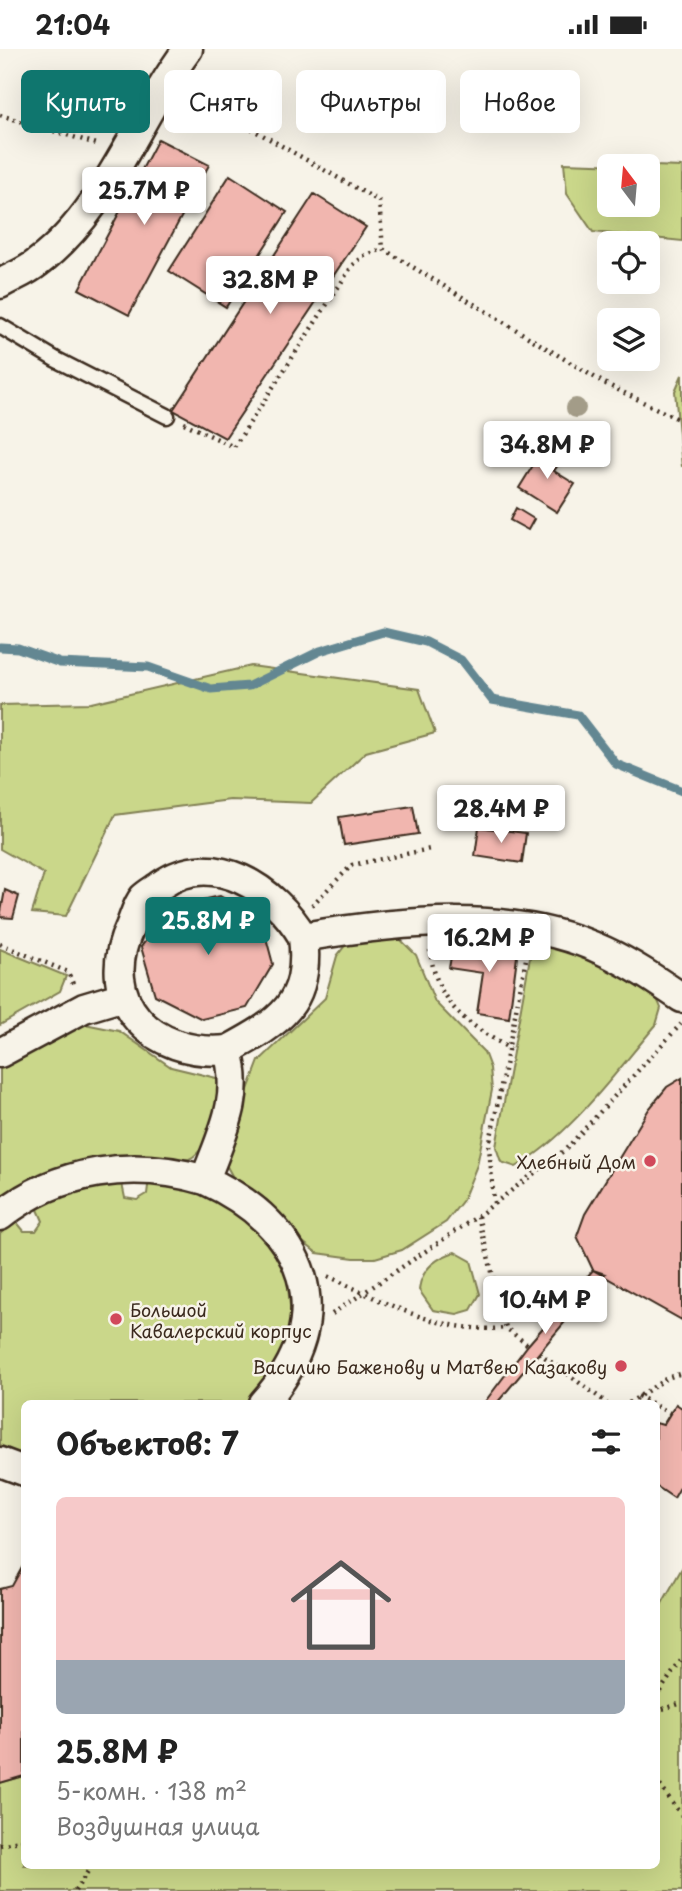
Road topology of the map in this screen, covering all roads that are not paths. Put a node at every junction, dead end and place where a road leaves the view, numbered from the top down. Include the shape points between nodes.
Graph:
1 (188, 49) edge
2 (0, 284) edge
3 (0, 326) edge
4 (167, 415) road end
5 (299, 930) junction
6 (124, 996) junction
7 (682, 998) edge
8 (228, 1050) junction
9 (0, 1053) edge
10 (205, 1179) junction
11 (0, 1216) edge
12 (265, 1400) edge
13 (0, 1462) edge
14 (21, 1470) edge

1 - 2 street via 164,80 83,218 37,263
3 - 4 lane
5 - 6 street via 262,890 236,876 206,869 171,878 143,898 125,936 120,965
5 - 7 street via 426,921 531,930 603,950
5 - 8 street via 306,963 297,996 272,1026
6 - 8 street via 140,1023 160,1040 184,1049
6 - 9 street via 84,1008
8 - 10 street via 235,1086 230,1114
10 - 11 street via 165,1170 98,1171 55,1183
10 - 12 street via 269,1220 298,1262 304,1283 305,1332 293,1363
13 - 14 street

